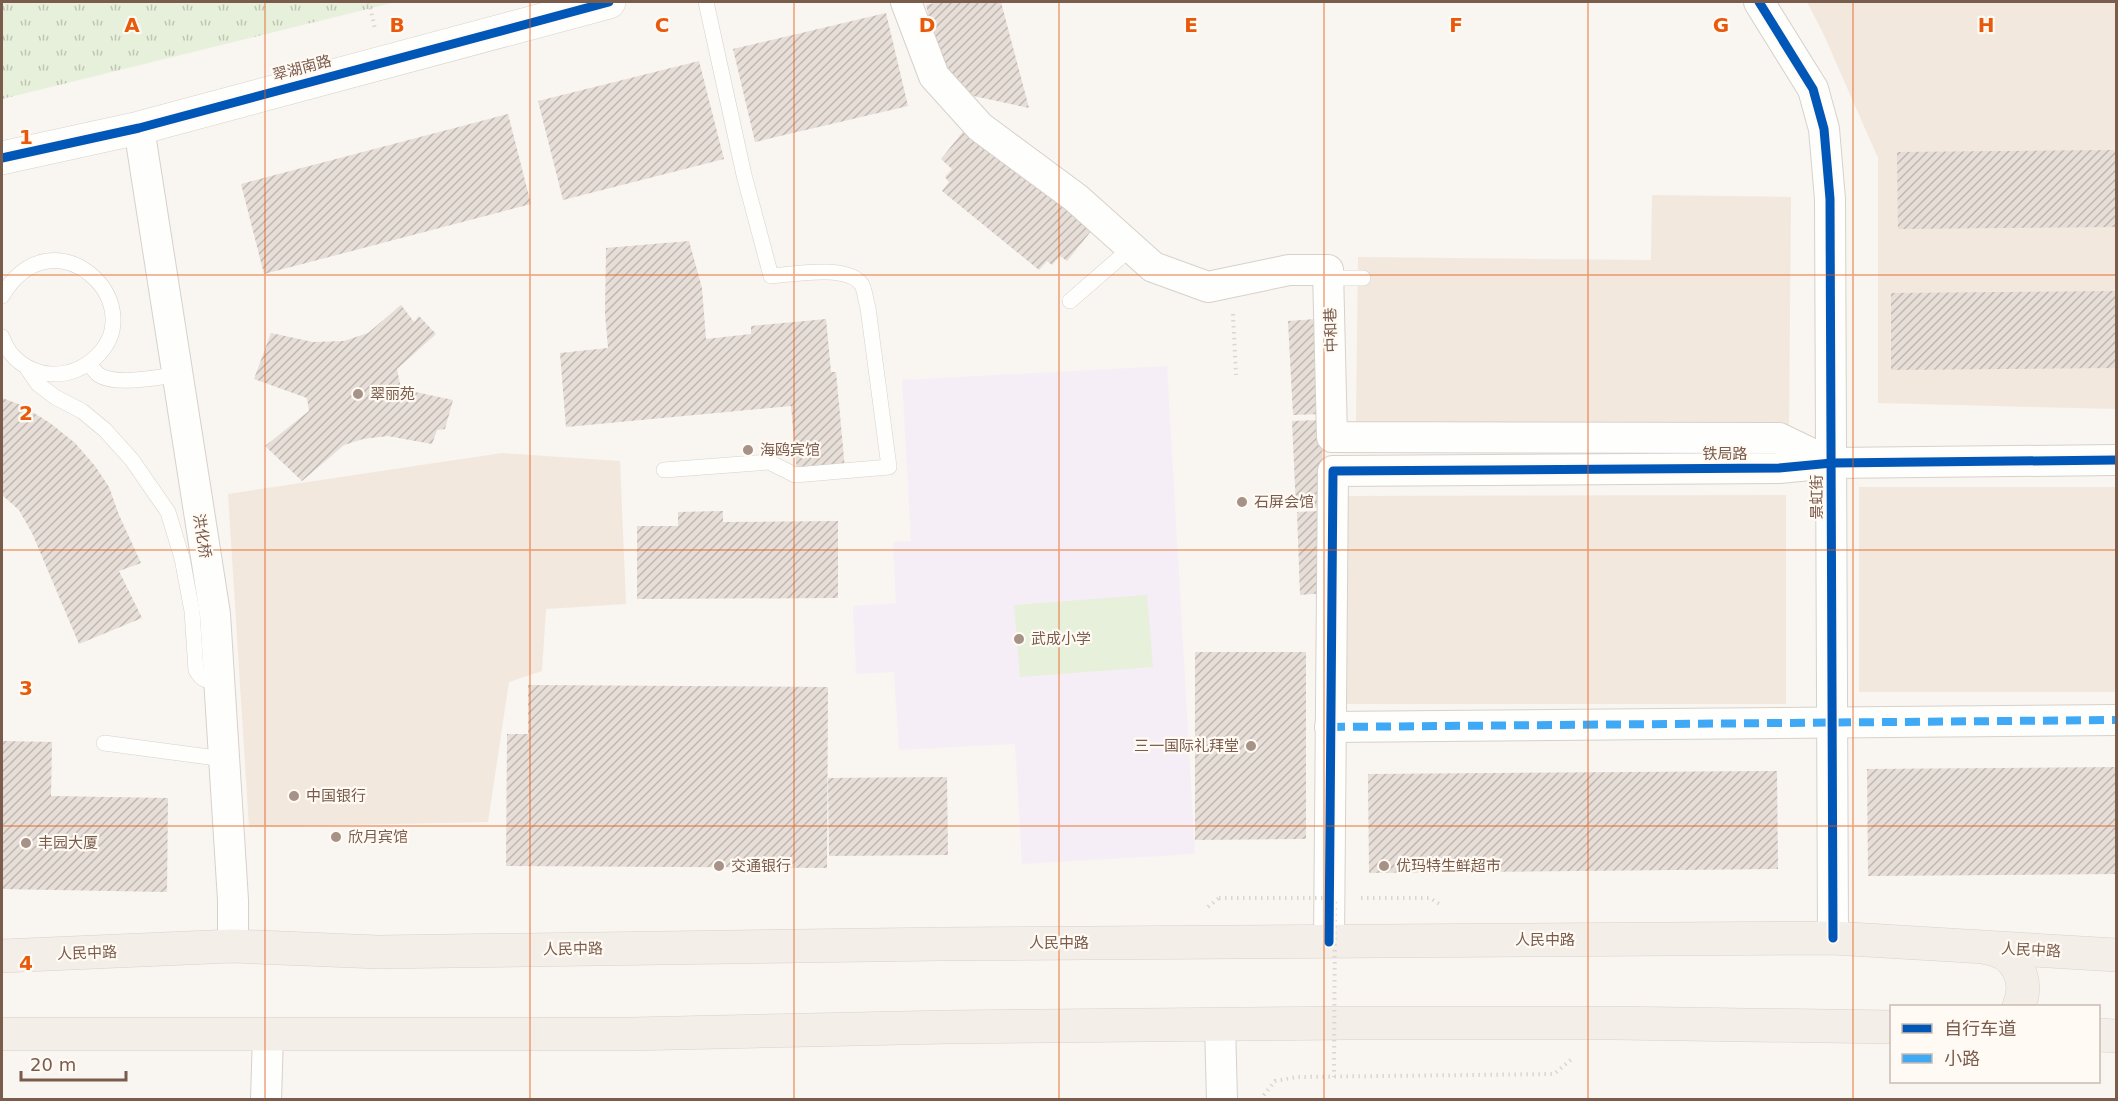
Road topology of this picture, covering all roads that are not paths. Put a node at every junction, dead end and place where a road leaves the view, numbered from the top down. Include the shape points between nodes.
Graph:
1 (609, 2) edge
2 (706, 2) edge
3 (906, 2) edge
4 (1759, 2) edge
5 (139, 128) junction
6 (2, 158) edge
7 (1131, 248) junction
8 (1328, 278) junction
9 (1363, 278) dead end
10 (3, 289) edge
11 (1070, 301) dead end
12 (2, 337) edge
13 (89, 364) junction
14 (27, 368) junction
15 (177, 375) junction
16 (2116, 460) edge
17 (1832, 463) junction
18 (664, 470) dead end
19 (218, 680) junction
20 (2116, 720) edge
21 (1831, 723) junction
22 (1330, 727) junction
23 (104, 743) dead end
24 (224, 759) junction
25 (1833, 938) junction
26 (1329, 942) junction
27 (233, 946) junction
28 (1982, 947) junction
29 (2116, 955) edge
30 (2, 957) edge
31 (2019, 1005) edge
32 (1220, 1024) junction
33 (1890, 1027) edge
34 (2, 1034) edge
35 (268, 1034) junction
36 (2100, 1035) edge
37 (2116, 1036) edge
38 (266, 1100) edge
39 (1222, 1100) edge

1 - 5 street, 翠湖南路
2 - 18 lane via 771,276 849,274 862,285 889,466 795,475 769,462
3 - 7 street via 934,76 980,127 1076,198
4 - 17 street, 景虹街 via 1813,89 1824,129 1830,199
5 - 6 street, 翠湖南路
5 - 15 street, 洪化桥
7 - 8 street via 1152,267 1208,287 1289,270 1328,270
7 - 11 lane
8 - 9 lane
8 - 17 street, 中和巷 via 1332,437 1779,438
10 - 13 lane via 21,272 51,261 83,268 96,278 111,306 112,322 109,338
12 - 14 lane via 14,358
13 - 14 lane via 58,375
13 - 15 lane via 99,375 113,379
14 - 19 lane via 38,384 105,430 132,460 168,512 192,611 195,670 200,678
15 - 19 street, 洪化桥 via 215,614
16 - 17 street, 铁局路
17 - 21 street, 景虹街
17 - 22 street, 铁局路 via 1779,468 1333,471
19 - 24 street, 洪化桥
20 - 21 street
21 - 22 street
21 - 25 street, 景虹街
22 - 26 street
23 - 24 lane
24 - 27 street, 洪化桥
25 - 26 main road, 人民中路
25 - 28 main road, 人民中路
26 - 27 main road, 人民中路 via 389,952
27 - 30 main road, 人民中路
28 - 29 main road, 人民中路
28 - 31 main road via 1995,949 2016,963 2024,987
32 - 33 main road
32 - 35 main road via 631,1034
32 - 39 street
34 - 35 main road
35 - 38 street
36 - 37 main road

